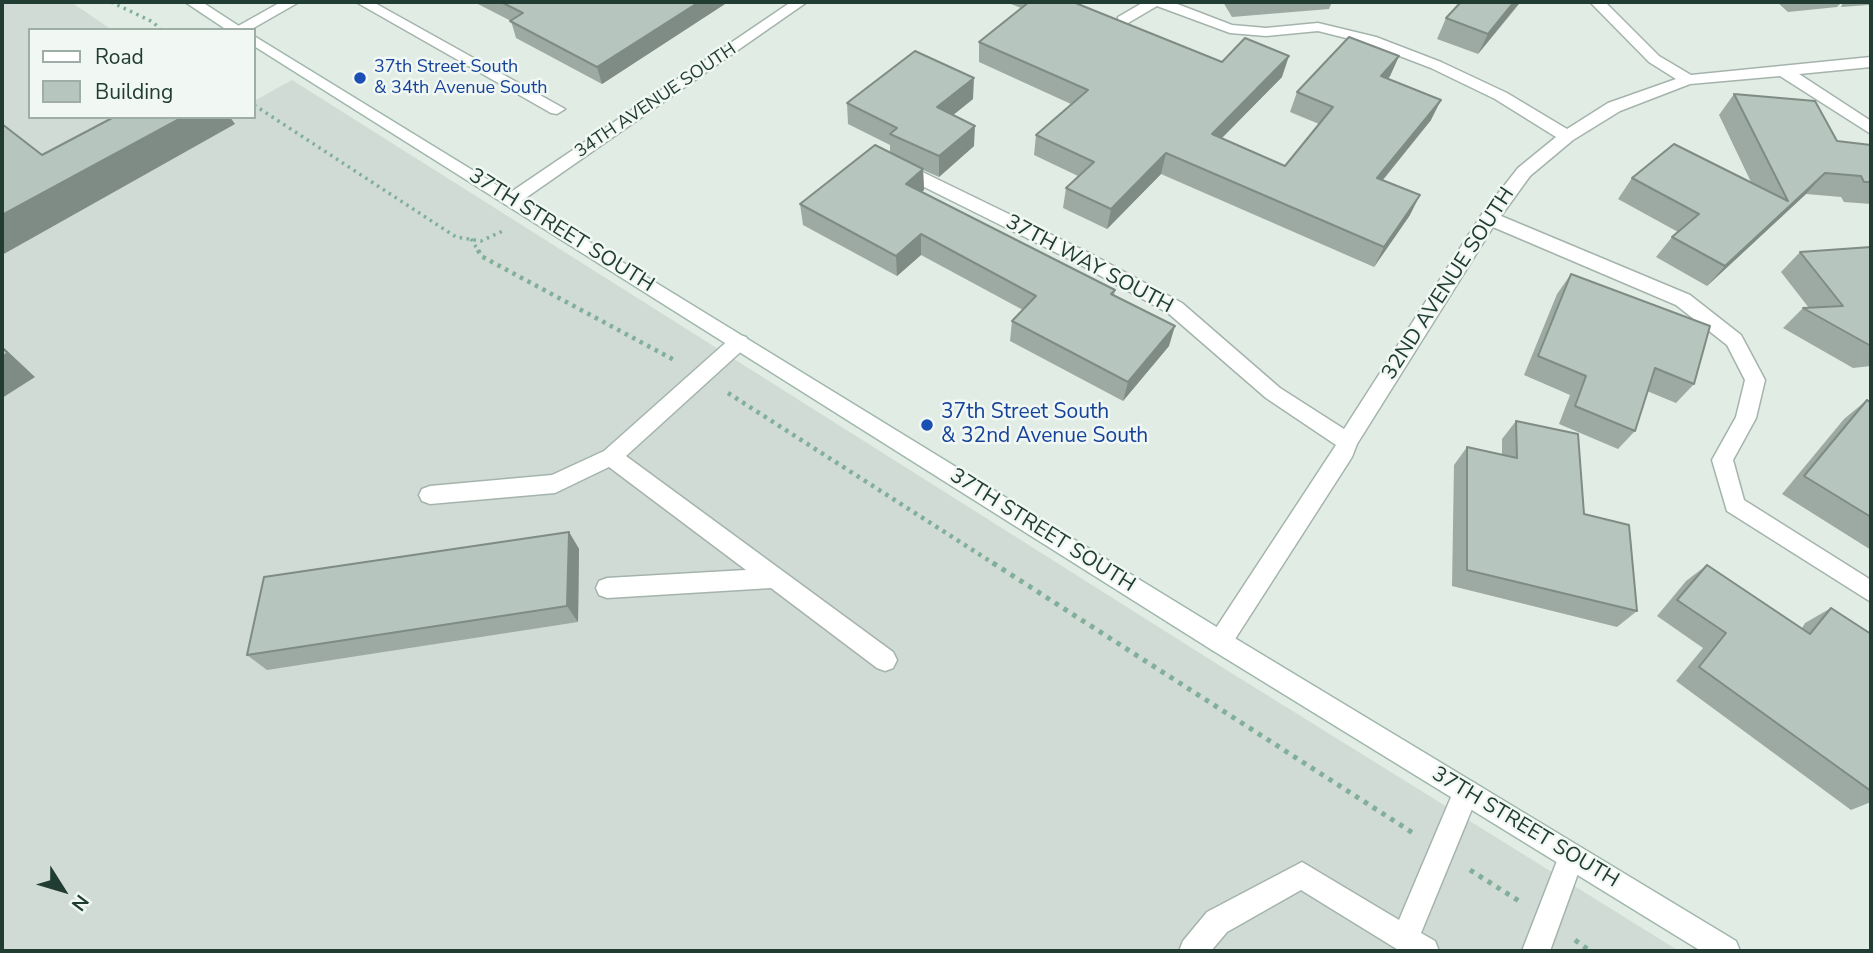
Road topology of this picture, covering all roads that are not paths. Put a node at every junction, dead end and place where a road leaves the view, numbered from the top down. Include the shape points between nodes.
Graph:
1 (292, 2) edge
2 (363, 2) edge
3 (800, 2) edge
4 (1154, 2) edge
5 (1160, 2) edge
6 (1597, 2) edge
7 (198, 3) edge
8 (1123, 20) edge
9 (235, 28) edge
10 (242, 28) edge
11 (256, 41) edge
12 (1871, 62) edge
13 (1782, 69) junction
14 (1688, 80) junction
15 (557, 109) dead end
16 (1871, 130) edge
17 (1567, 136) junction
18 (885, 161) edge
19 (511, 200) junction
20 (1488, 218) junction
21 (739, 342) junction
22 (1347, 442) junction
23 (611, 457) junction
24 (430, 495) dead end
25 (774, 578) junction
26 (607, 587) dead end
27 (1871, 592) edge
28 (1220, 642) junction
29 (885, 660) dead end
30 (1466, 792) junction
31 (1571, 857) junction
32 (1415, 945) edge
33 (1193, 951) edge
34 (1536, 951) edge
35 (1726, 951) edge

1 - 10 street
2 - 15 street
3 - 19 street, 34TH AVENUE SOUTH
4 - 8 street
5 - 17 street via 1230,29 1266,32 1318,27 1371,40 1501,96
6 - 14 street via 1654,59
7 - 9 street
11 - 19 street, 37TH STREET SOUTH
12 - 13 street, 32ND AVENUE SOUTH
13 - 14 street, 32ND AVENUE SOUTH
13 - 16 street
14 - 17 street, 32ND AVENUE SOUTH via 1614,107
17 - 20 street, 32ND AVENUE SOUTH via 1524,173
18 - 22 street, 37TH WAY SOUTH via 1175,308 1273,393
19 - 21 street, 37TH STREET SOUTH
20 - 22 street, 32ND AVENUE SOUTH
20 - 27 street via 1683,300 1734,340 1755,380 1746,418 1722,460 1735,505
21 - 23 street
21 - 28 street, 37TH STREET SOUTH
22 - 28 street, 32ND AVENUE SOUTH
23 - 24 street via 555,484
23 - 25 street
25 - 26 street
25 - 29 street
28 - 30 street, 37TH STREET SOUTH
30 - 31 street, 37TH STREET SOUTH
30 - 32 street via 1442,852
31 - 34 street
31 - 35 street, 37TH STREET SOUTH
32 - 33 street via 1302,874 1217,922

